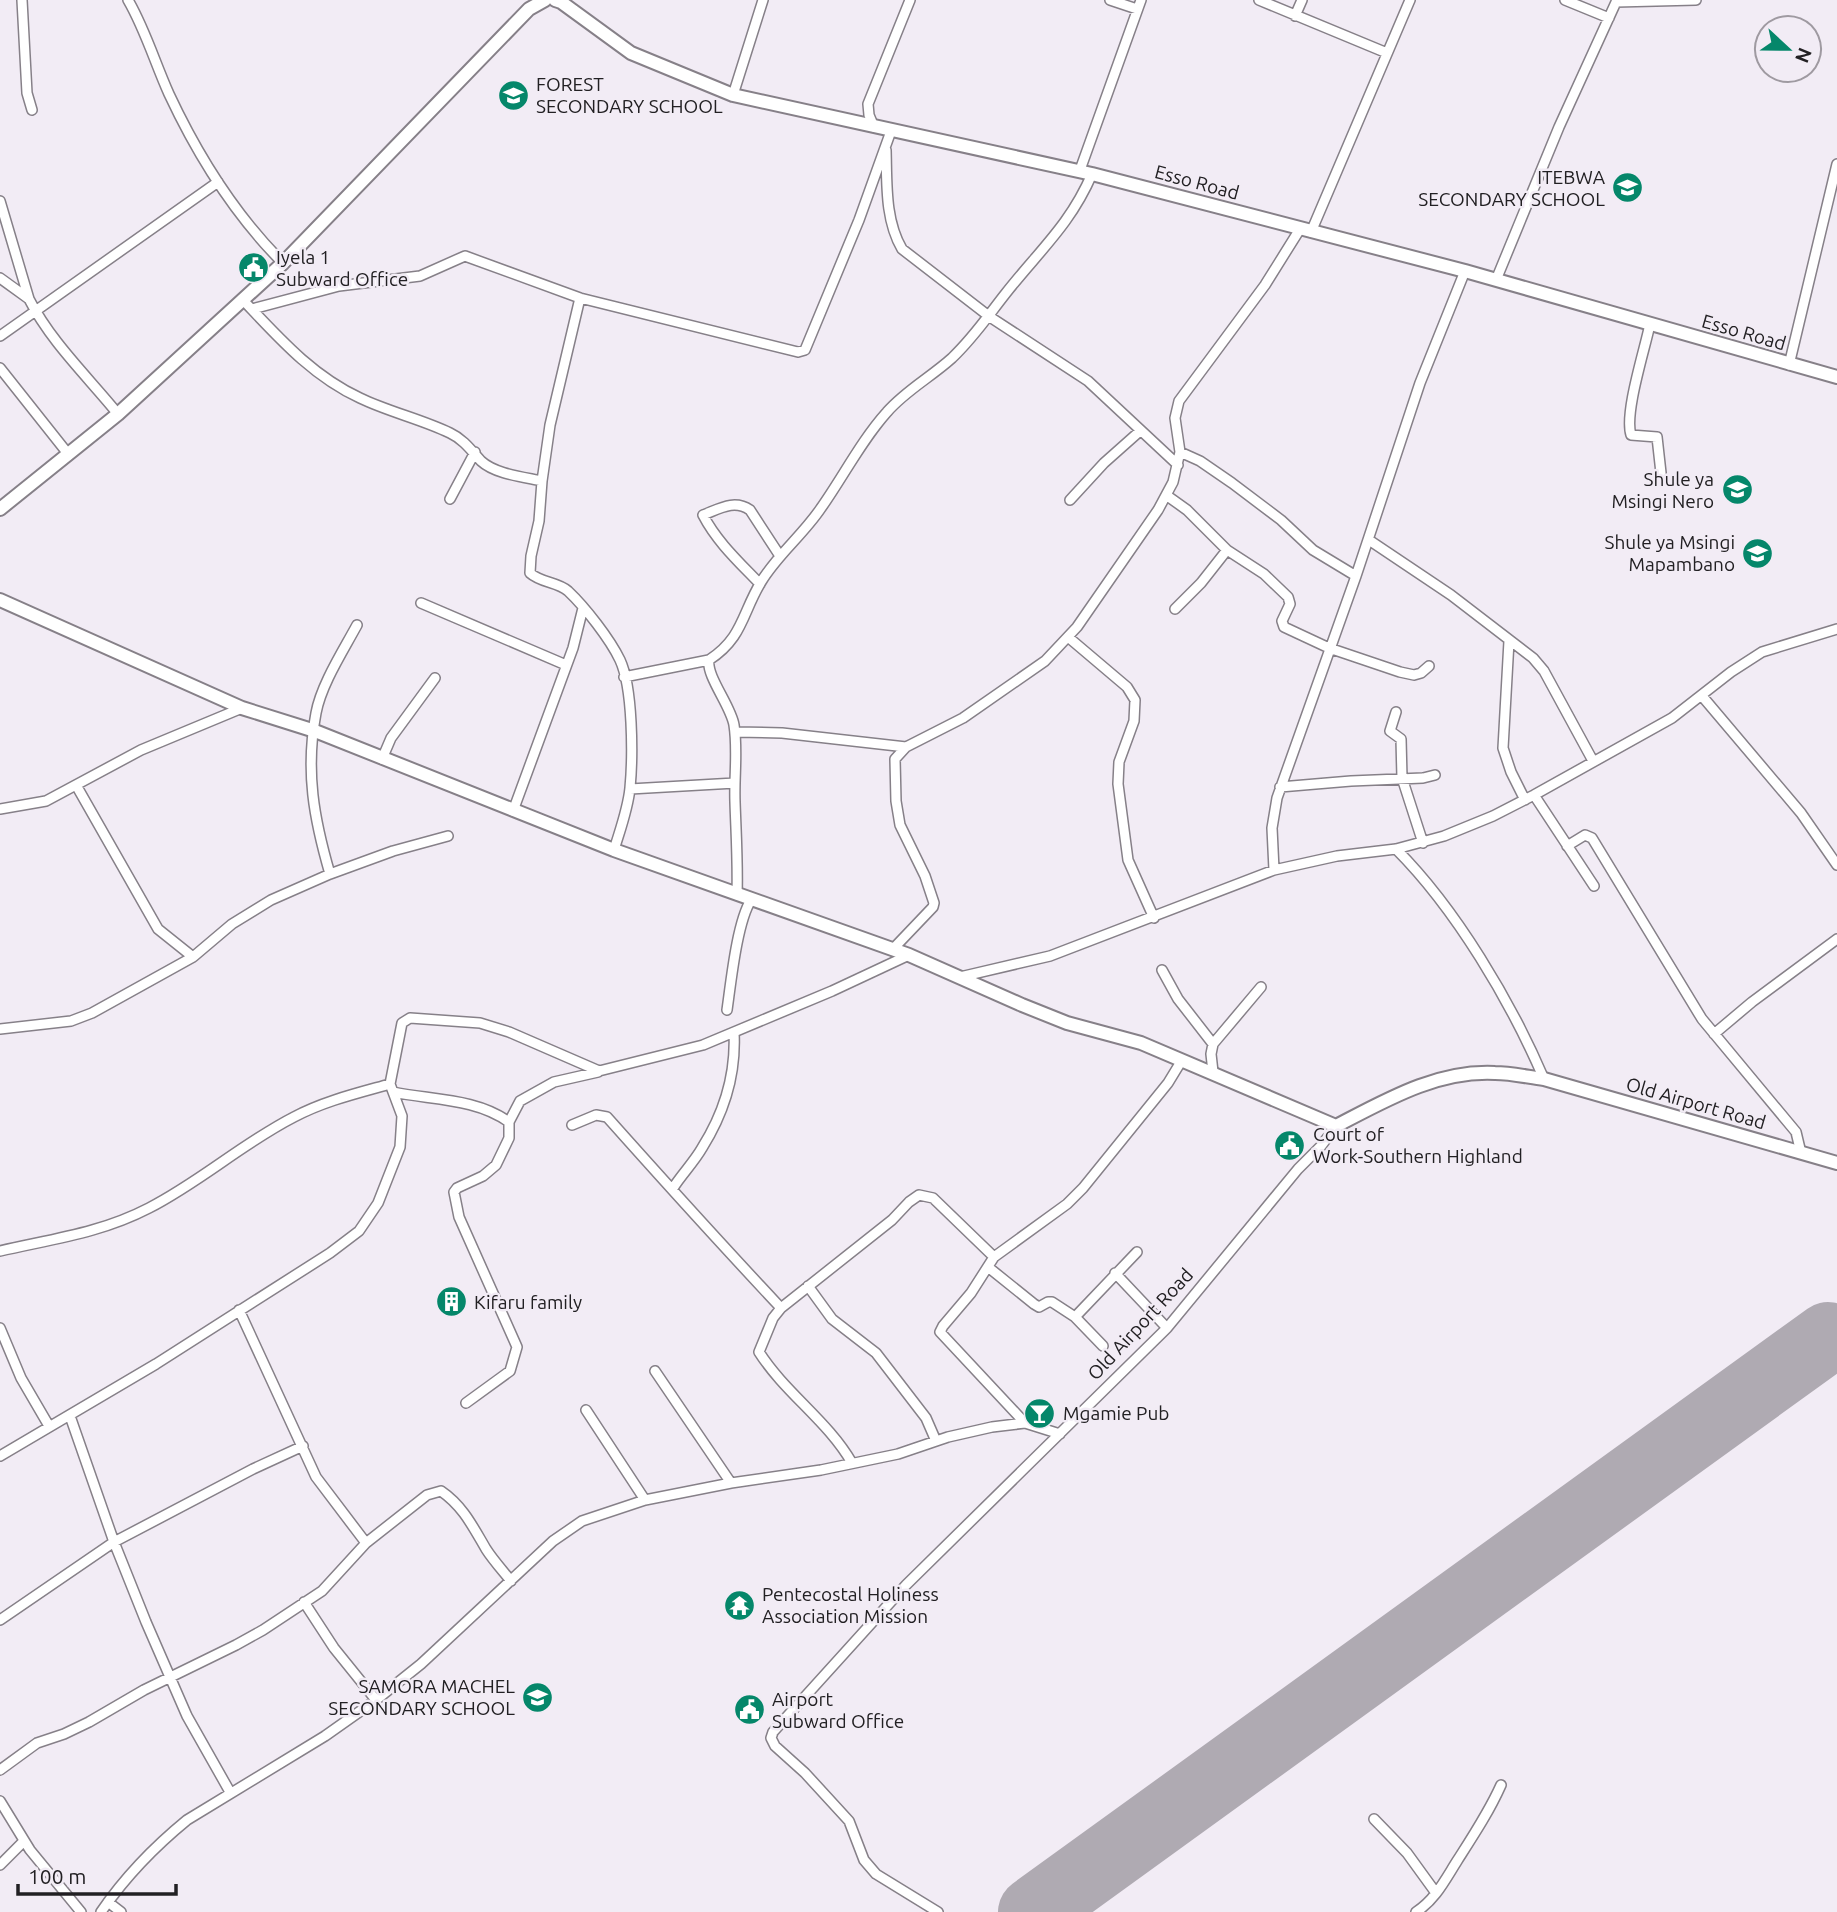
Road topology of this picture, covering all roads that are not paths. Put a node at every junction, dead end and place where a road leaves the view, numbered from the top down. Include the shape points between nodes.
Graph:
1 (22, 0) edge
2 (128, 0) edge
3 (545, 0) edge
4 (763, 0) edge
5 (910, 0) edge
6 (1110, 0) edge
7 (1259, 0) edge
8 (1302, 0) edge
9 (1410, 0) edge
10 (1565, 0) edge
11 (1696, 0) edge
12 (558, 1) edge
13 (1616, 1) edge
14 (1139, 5) edge
15 (1295, 16) junction
16 (1609, 18) junction
17 (1387, 53) junction
18 (733, 95) junction
19 (32, 110) dead end
20 (874, 127) junction
21 (891, 131) junction
22 (886, 146) junction
23 (1837, 164) edge
24 (1086, 172) junction
25 (218, 183) junction
26 (0, 201) edge
27 (1306, 230) junction
28 (283, 263) junction
29 (1465, 271) junction
30 (0, 278) edge
31 (1496, 280) junction
32 (580, 298) junction
33 (29, 299) junction
34 (242, 299) junction
35 (252, 309) junction
36 (35, 311) junction
37 (990, 317) junction
38 (1650, 324) junction
39 (0, 336) edge
40 (1789, 365) junction
41 (0, 369) edge
42 (1837, 377) edge
43 (118, 414) junction
44 (1140, 431) junction
45 (475, 452) junction
46 (1180, 452) junction
47 (69, 455) junction
48 (1178, 466) junction
49 (1661, 474) dead end
50 (542, 481) junction
51 (1166, 495) junction
52 (450, 499) dead end
53 (1070, 500) dead end
54 (0, 509) edge
55 (1369, 540) junction
56 (1227, 550) junction
57 (780, 556) junction
58 (1356, 576) junction
59 (760, 584) junction
60 (0, 600) edge
61 (421, 603) dead end
62 (583, 608) junction
63 (1175, 609) dead end
64 (357, 625) dead end
65 (1837, 629) edge
66 (1068, 637) junction
67 (1509, 641) junction
68 (1329, 648) junction
69 (709, 660) junction
70 (566, 665) junction
71 (1429, 666) dead end
72 (624, 677) junction
73 (435, 678) dead end
74 (1702, 696) junction
75 (242, 708) junction
76 (1396, 712) dead end
77 (314, 731) junction
78 (735, 732) junction
79 (906, 747) junction
80 (382, 759) junction
81 (1593, 761) junction
82 (1435, 775) dead end
83 (1402, 778) junction
84 (735, 783) junction
85 (75, 786) junction
86 (1280, 787) junction
87 (630, 789) junction
88 (1530, 798) junction
89 (0, 809) edge
90 (513, 811) junction
91 (449, 836) dead end
92 (1423, 843) junction
93 (1567, 846) junction
94 (1396, 849) junction
95 (614, 850) junction
96 (1837, 865) edge
97 (1275, 870) junction
98 (330, 874) junction
99 (1594, 886) dead end
100 (737, 895) junction
101 (751, 900) junction
102 (1154, 918) junction
103 (1837, 939) edge
104 (892, 950) junction
105 (909, 955) junction
106 (193, 957) junction
107 (1162, 970) dead end
108 (959, 978) junction
109 (1261, 987) dead end
110 (727, 1010) dead end
111 (0, 1029) edge
112 (734, 1033) junction
113 (1714, 1034) junction
114 (1213, 1044) junction
115 (1182, 1060) junction
116 (599, 1071) junction
117 (1213, 1072) junction
118 (1544, 1079) junction
119 (392, 1088) junction
120 (509, 1122) junction
121 (572, 1125) dead end
122 (1336, 1126) junction
123 (1801, 1153) junction
124 (1837, 1163) edge
125 (673, 1188) junction
126 (0, 1251) edge
127 (1137, 1252) dead end
128 (994, 1257) junction
129 (988, 1267) junction
130 (1115, 1273) junction
131 (808, 1286) junction
132 (781, 1308) junction
133 (239, 1310) junction
134 (1074, 1317) junction
135 (0, 1328) edge
136 (1167, 1328) junction
137 (1103, 1346) dead end
138 (655, 1371) dead end
139 (466, 1403) dead end
140 (586, 1410) dead end
141 (70, 1416) junction
142 (1025, 1423) junction
143 (49, 1426) junction
144 (1059, 1434) junction
145 (936, 1441) junction
146 (303, 1447) junction
147 (0, 1456) edge
148 (852, 1463) junction
149 (731, 1483) junction
150 (645, 1500) junction
151 (114, 1542) junction
152 (366, 1544) junction
153 (511, 1581) junction
154 (304, 1602) junction
155 (0, 1620) edge
156 (171, 1678) junction
157 (376, 1700) junction
158 (0, 1770) edge
159 (1501, 1785) dead end
160 (230, 1792) junction
161 (0, 1801) edge
162 (1374, 1819) dead end
163 (24, 1841) junction
164 (0, 1865) edge
165 (1436, 1893) junction
166 (108, 1902) junction
167 (81, 1912) edge
168 (101, 1912) edge
169 (121, 1912) edge
170 (938, 1912) edge
171 (1416, 1912) edge

1 - 19 street
2 - 25 street via 174,104
3 - 28 street via 529,9
4 - 18 street
5 - 20 street via 868,104
6 - 14 street
7 - 15 street
8 - 15 street
9 - 17 street
10 - 16 street
11 - 13 street
12 - 18 street, Esso Road via 631,53
13 - 16 street
14 - 24 street
15 - 17 street
16 - 31 street
17 - 27 street
18 - 20 street, Esso Road
20 - 21 street, Esso Road
21 - 22 street
21 - 24 street, Esso Road
22 - 32 street via 806,350 798,352
22 - 37 street via 889,217 902,249
23 - 40 street
24 - 27 street, Esso Road
24 - 37 street via 1078,204 1066,223
25 - 28 street
25 - 36 street
26 - 33 street
27 - 29 street, Esso Road
27 - 46 street via 1179,401 1175,418
28 - 34 street
29 - 31 street, Esso Road
29 - 55 street via 1420,383
30 - 33 street
31 - 38 street, Esso Road
32 - 35 street via 465,256 433,273 339,286
32 - 50 street
33 - 36 street
34 - 35 street
34 - 43 street
35 - 45 street via 316,373 364,401 453,434
36 - 39 street
36 - 43 street
37 - 44 street via 1088,381
37 - 57 street via 948,362 887,412 821,508
38 - 40 street, Esso Road
38 - 49 street via 1629,429 1631,435 1657,437
40 - 42 street, Esso Road
41 - 47 street
43 - 47 street
44 - 48 street
44 - 53 street
45 - 50 street via 492,466
45 - 52 street
46 - 48 street
46 - 58 street via 1232,483 1312,550
47 - 54 street
48 - 51 street
50 - 62 street via 530,573 566,588
51 - 56 street
51 - 66 street via 1094,606
55 - 58 street
55 - 67 street
56 - 63 street
56 - 68 street via 1264,574 1288,597 1284,627
57 - 59 street
57 - 59 street via 743,506 703,515 727,550
58 - 68 street
59 - 69 street via 730,644
60 - 75 street
61 - 70 street
62 - 70 street
62 - 72 street via 620,659
64 - 77 street via 321,696
65 - 74 street via 1762,652
66 - 79 street via 1045,661 994,697
66 - 102 street via 1127,687 1135,700 1118,784 1128,860
67 - 81 street via 1544,671
67 - 88 street via 1503,748 1511,772
68 - 71 street via 1414,675
68 - 86 street
69 - 72 street
69 - 78 street
70 - 90 street
72 - 87 street via 630,720
73 - 80 street via 391,738
74 - 81 street via 1672,718
74 - 96 street via 1801,813
75 - 77 street
75 - 85 street via 141,750
76 - 83 street via 1390,731 1401,739
77 - 80 street
77 - 98 street via 310,772 318,832
78 - 79 street
78 - 84 street
79 - 104 street via 894,764 900,825 934,903
80 - 90 street
81 - 88 street
82 - 83 street
83 - 86 street
83 - 92 street
84 - 87 street
84 - 100 street
85 - 89 street via 46,801
85 - 106 street via 158,929
86 - 97 street via 1272,828
87 - 95 street
88 - 92 street
88 - 93 street
90 - 95 street
91 - 98 street
92 - 94 street
93 - 99 street
93 - 113 street via 1585,835 1592,838
94 - 97 street
94 - 118 street via 1451,917 1508,1005
95 - 100 street
97 - 102 street
98 - 106 street via 245,915
100 - 101 street
101 - 104 street
101 - 110 street via 743,914
102 - 108 street via 1051,956
103 - 113 street
104 - 105 street
105 - 108 street
105 - 112 street
106 - 111 street via 71,1021
107 - 114 street
108 - 115 street via 1068,1023 1141,1043
109 - 114 street
112 - 116 street
112 - 125 street via 732,1078 723,1105 702,1148
113 - 123 street via 1796,1132
114 - 117 street
115 - 117 street
115 - 128 street via 1083,1188
116 - 119 street via 480,1023 410,1017 402,1023
116 - 120 street via 531,1093 520,1101
117 - 122 street
118 - 122 street, Old Airport Road via 1494,1072 1450,1078 1397,1093
118 - 123 street, Old Airport Road
119 - 120 street via 495,1112
119 - 126 street via 330,1101 294,1116 148,1209 101,1229
119 - 133 street via 402,1116 400,1147 378,1203 359,1231
120 - 139 street via 509,1138 496,1166 454,1192 459,1217 517,1347 510,1371
121 - 125 street via 596,1115 607,1117
122 - 136 street, Old Airport Road
123 - 124 street, Old Airport Road
125 - 132 street
127 - 130 street
128 - 129 street
128 - 131 street via 933,1198 919,1195
129 - 134 street via 1039,1307 1052,1303
129 - 142 street via 940,1332
130 - 134 street
130 - 136 street
131 - 132 street
131 - 145 street via 832,1319 883,1362 926,1419
132 - 148 street via 759,1352
133 - 141 street
133 - 146 street
134 - 137 street
135 - 143 street via 21,1378
136 - 144 street, Old Airport Road
138 - 149 street
140 - 150 street
141 - 143 street
141 - 151 street
142 - 144 street
142 - 145 street
143 - 147 street
144 - 170 street, Old Airport Road via 906,1585 771,1738 849,1821 864,1860 876,1874
145 - 148 street
146 - 151 street
146 - 152 street via 316,1477
148 - 149 street
149 - 150 street
150 - 153 street via 582,1521
151 - 155 street
151 - 156 street
152 - 153 street via 427,1494 441,1491 468,1517
152 - 154 street via 322,1591
153 - 157 street
154 - 156 street via 236,1645
154 - 157 street
156 - 158 street via 89,1722 37,1743
156 - 160 street
157 - 160 street
159 - 165 street via 1472,1841
160 - 166 street via 169,1835
161 - 163 street
162 - 165 street
163 - 164 street
163 - 167 street
165 - 171 street
166 - 168 street
166 - 169 street

